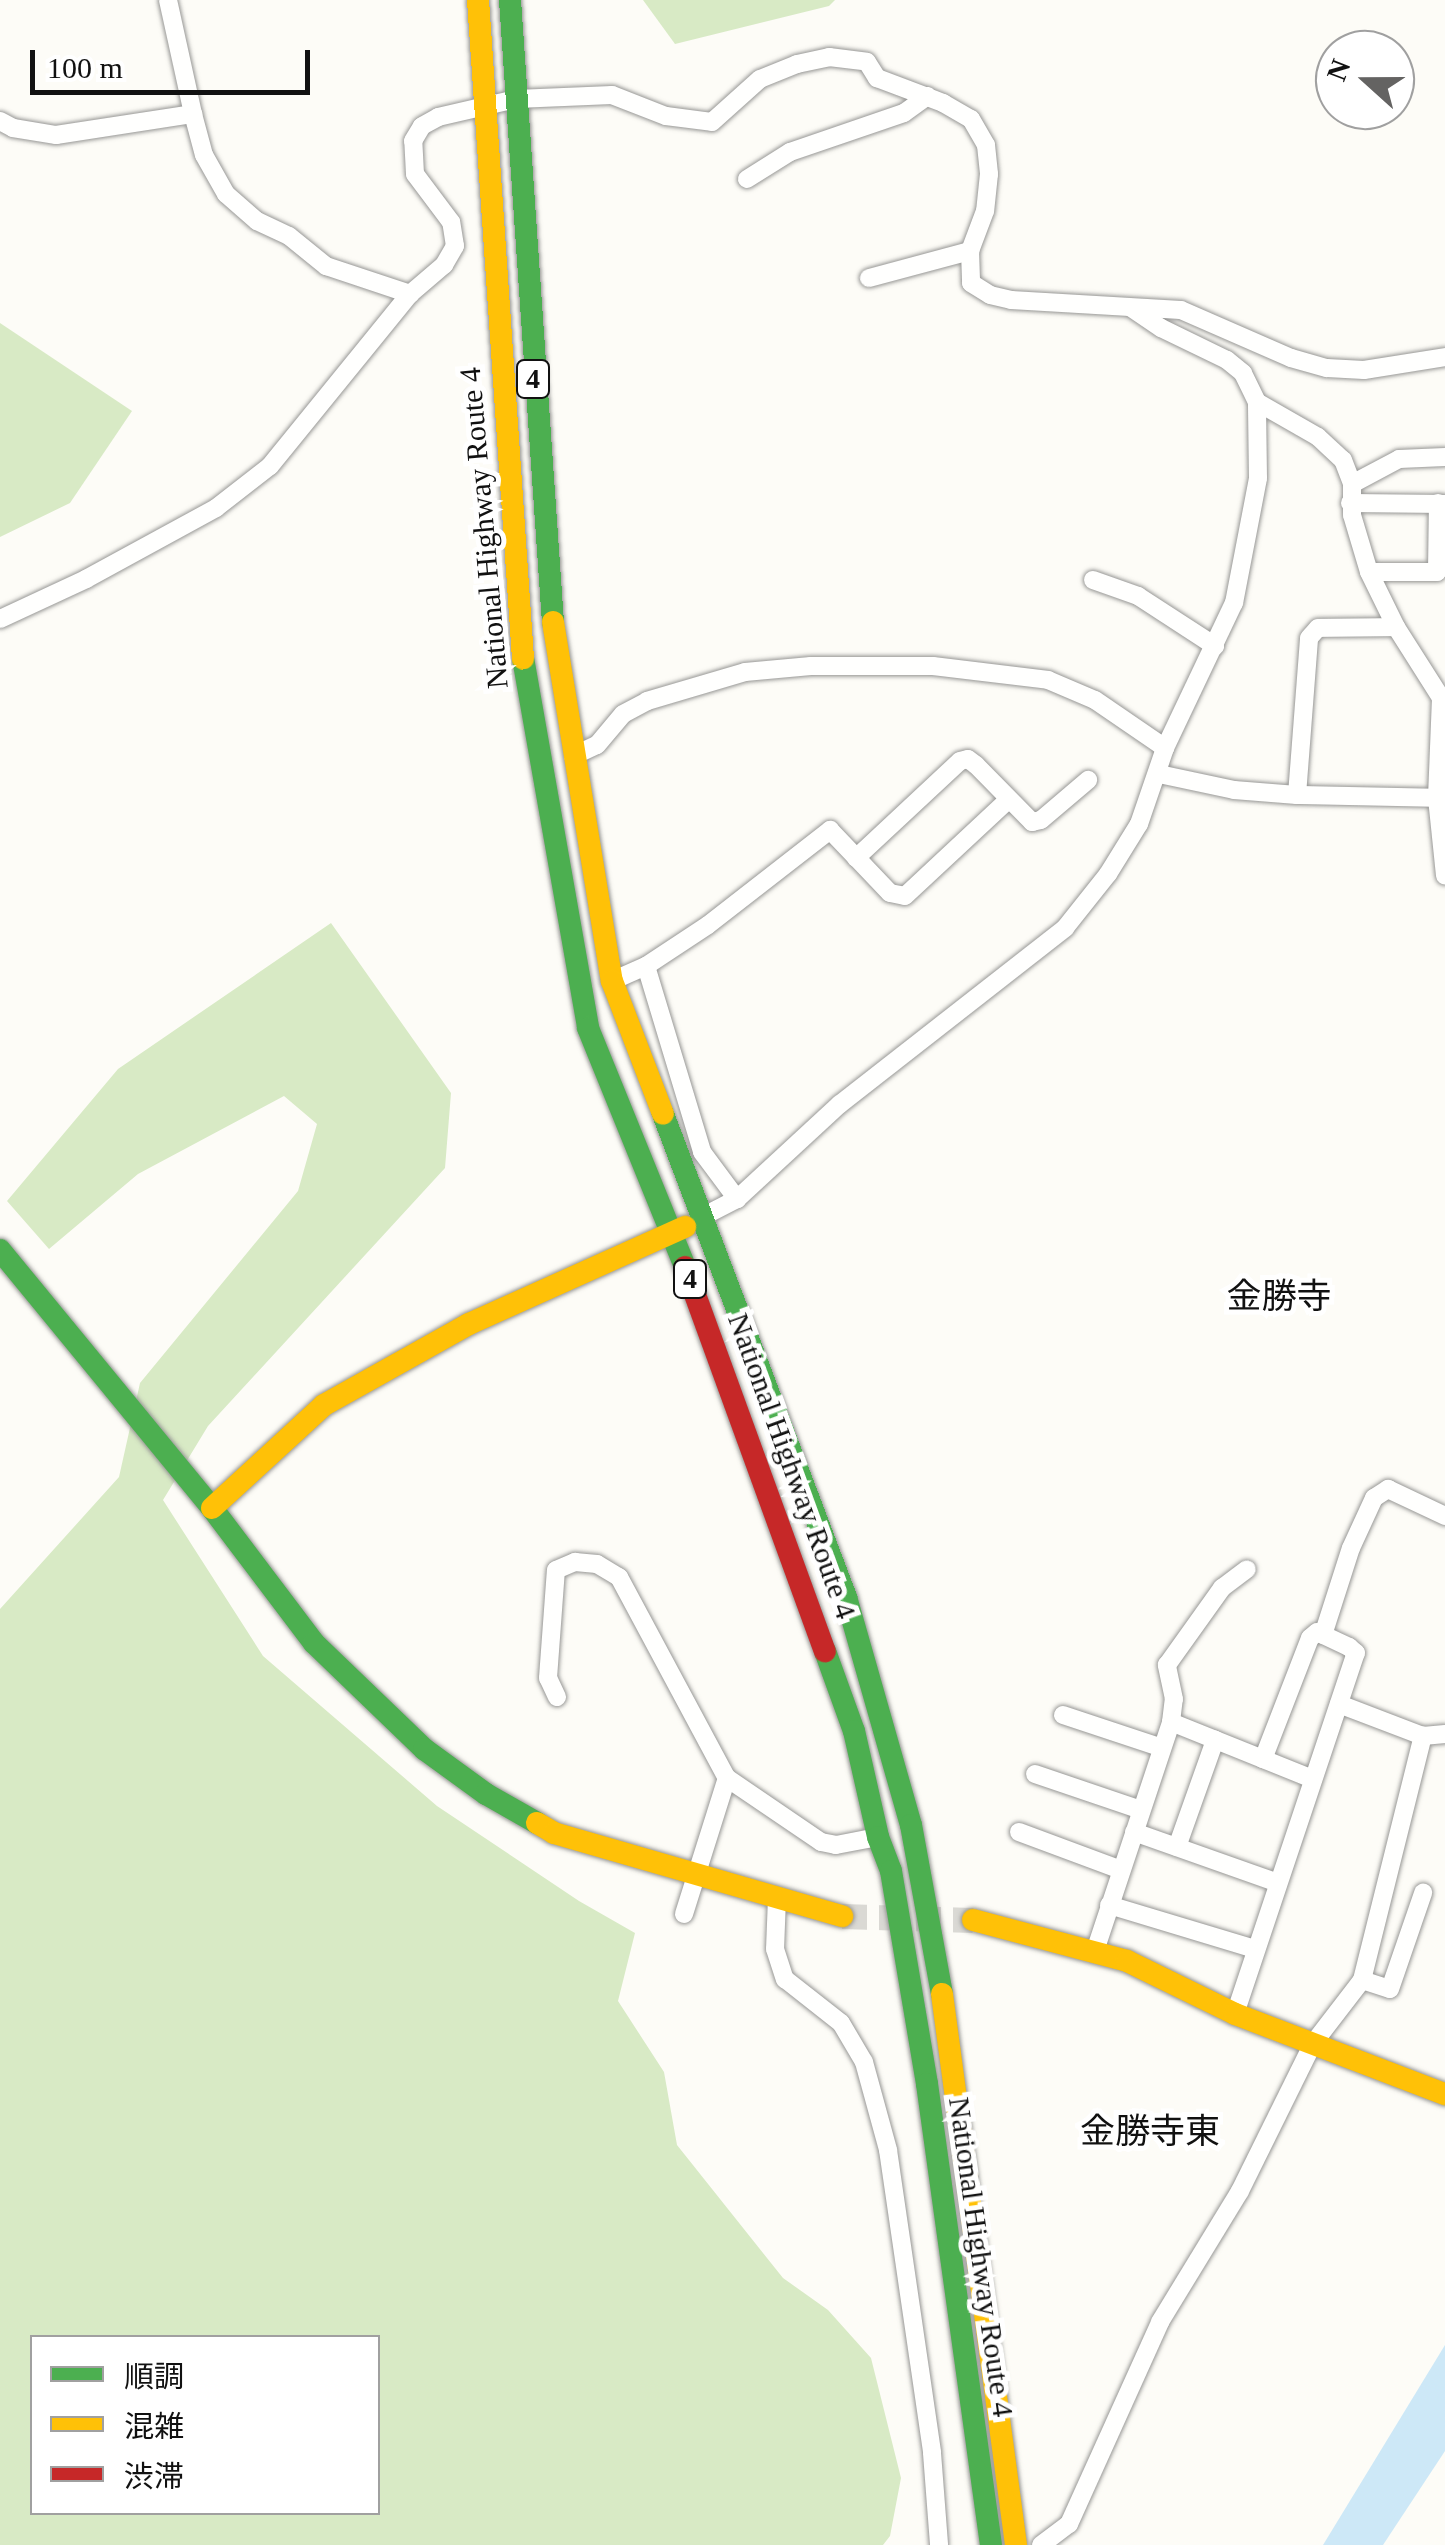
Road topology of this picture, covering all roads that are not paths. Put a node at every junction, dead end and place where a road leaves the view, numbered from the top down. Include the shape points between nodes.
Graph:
1 (168, 0) edge
2 (478, 0) edge
3 (510, 0) edge
4 (927, 96) junction
5 (516, 99) junction
6 (485, 107) junction
7 (193, 114) junction
8 (0, 121) edge
9 (748, 180) dead end
10 (970, 251) junction
11 (870, 278) dead end
12 (410, 294) junction
13 (1126, 305) junction
14 (1445, 357) edge
15 (1257, 402) junction
16 (1445, 457) edge
17 (1351, 493) junction
18 (1442, 504) edge
19 (1369, 572) junction
20 (1093, 580) dead end
21 (0, 619) edge
22 (1396, 626) junction
23 (1216, 646) junction
24 (1165, 748) junction
25 (573, 756) junction
26 (1159, 774) junction
27 (1088, 780) dead end
28 (1297, 796) junction
29 (1436, 798) junction
30 (1008, 800) junction
31 (856, 858) junction
32 (1445, 876) edge
33 (646, 966) junction
34 (612, 980) junction
35 (737, 1199) junction
36 (700, 1218) junction
37 (672, 1234) junction
38 (0, 1250) edge
39 (212, 1508) junction
40 (1445, 1516) edge
41 (1247, 1569) dead end
42 (1323, 1635) junction
43 (556, 1697) dead end
44 (1339, 1704) junction
45 (1063, 1715) dead end
46 (1170, 1722) junction
47 (1445, 1734) edge
48 (1423, 1736) junction
49 (1215, 1740) junction
50 (1162, 1748) junction
51 (1263, 1759) junction
52 (1035, 1774) dead end
53 (728, 1778) junction
54 (1313, 1779) junction
55 (1141, 1810) junction
56 (1019, 1832) dead end
57 (1134, 1832) junction
58 (878, 1837) junction
59 (1177, 1847) junction
60 (1121, 1870) junction
61 (694, 1876) junction
62 (1278, 1883) junction
63 (1423, 1892) dead end
64 (777, 1898) junction
65 (1109, 1905) junction
66 (684, 1914) dead end
67 (842, 1916) tunnel mouth
68 (973, 1920) tunnel mouth
69 (1255, 1950) junction
70 (1095, 1951) junction
71 (1362, 1980) junction
72 (1235, 2014) junction
73 (1312, 2045) junction
74 (1445, 2094) edge
75 (940, 2545) edge
76 (991, 2545) edge
77 (1016, 2545) edge
78 (1041, 2545) edge

1 - 7 street
2 - 6 main road, National Highway Route 4 / 4
3 - 5 main road, National Highway Route 4 / 4
4 - 5 street via 877,78 867,62 828,57 760,79 712,122 666,116 612,96
4 - 9 street via 904,113 790,152
4 - 10 street via 971,119 986,146 985,210
5 - 6 street
5 - 25 main road, National Highway Route 4 / 4 via 548,584
6 - 12 street via 438,117 413,141 414,174 452,222 455,246
6 - 37 main road, National Highway Route 4 / 4 via 517,626 588,1028
7 - 8 street via 56,135
7 - 12 street via 204,155 226,194 257,221 326,266
10 - 11 street
10 - 13 street via 971,283 990,295
12 - 21 street via 246,488 86,580
13 - 14 street via 1181,310 1326,368 1364,370
13 - 15 street via 1227,360 1243,373
15 - 17 street via 1318,437 1342,460
15 - 23 street via 1258,478 1247,551
16 - 17 street via 1399,459
17 - 18 street
17 - 19 street
18 - 19 street via 1438,572
19 - 22 street
20 - 23 street via 1138,596
22 - 28 street via 1318,628 1309,638
22 - 29 street via 1441,698
23 - 24 street
24 - 25 street via 1095,700 1048,680 934,666 829,666 745,672 647,701 623,714 598,745
24 - 26 street
25 - 34 main road, National Highway Route 4 / 4
26 - 28 street
26 - 35 street via 1140,824 1065,928 840,1104
27 - 30 street via 1032,822
28 - 29 street
29 - 32 street
30 - 31 street via 905,896 890,893
30 - 31 street via 976,765 960,761
31 - 33 street via 830,830
33 - 34 street
33 - 35 street via 702,1152
34 - 36 main road, National Highway Route 4 / 4
35 - 36 street
36 - 37 main road
36 - 77 main road, National Highway Route 4 / 4 via 846,1597 911,1825 948,2025
37 - 39 main road via 469,1324 324,1405
37 - 58 main road, National Highway Route 4 / 4 via 811,1602 854,1731
38 - 39 main road
39 - 61 main road via 314,1643 424,1749 554,1833
40 - 42 street via 1388,1489 1374,1498
41 - 46 street via 1222,1588 1168,1665
42 - 44 street via 1356,1653
42 - 51 street via 1310,1638
43 - 53 street via 548,1678 556,1570 575,1562 596,1564 619,1576
44 - 48 street
44 - 54 street
45 - 50 street
46 - 49 street
46 - 50 street
47 - 48 street
48 - 71 street
49 - 51 street
49 - 59 street
50 - 55 street
51 - 54 street
52 - 55 street
53 - 58 street via 822,1842
53 - 61 street
54 - 62 street
55 - 57 street
56 - 60 street
57 - 59 street
57 - 60 street
58 - 76 main road, National Highway Route 4 / 4 via 891,1871 945,2198
59 - 62 street
60 - 65 street
61 - 64 main road
61 - 66 street
62 - 69 street
63 - 71 street via 1390,1988
64 - 67 main road
64 - 75 street via 775,1949 785,1979 842,2023 864,2062 888,2150
65 - 69 street
65 - 70 street
68 - 70 main road
69 - 72 street
70 - 72 main road
71 - 73 street
72 - 73 main road
73 - 74 main road
73 - 78 street via 1240,2191 1160,2322 1069,2524

